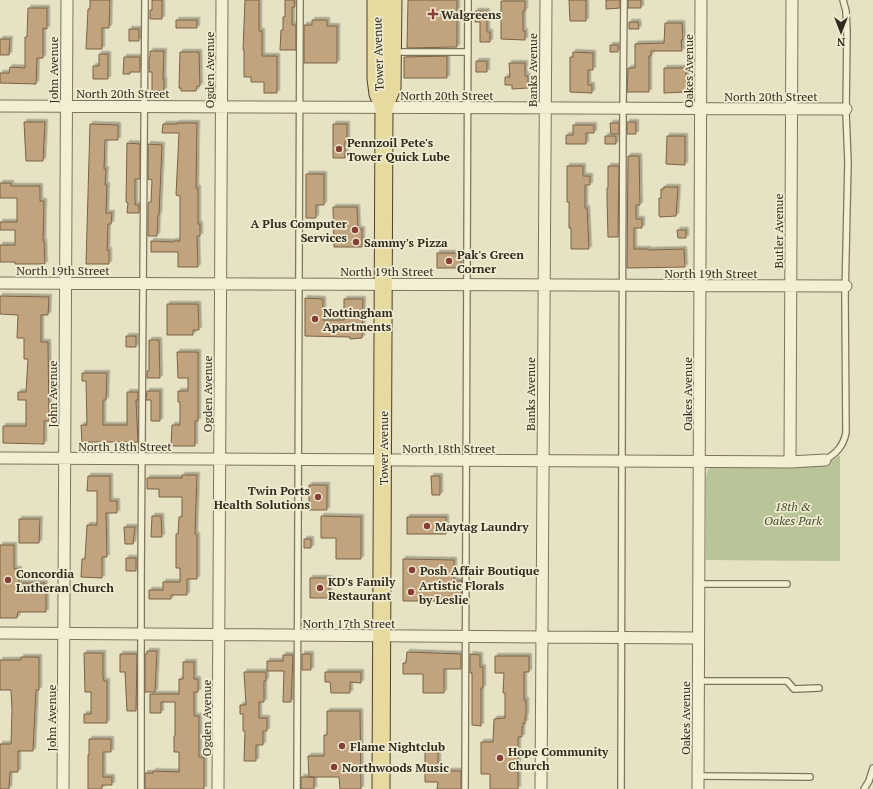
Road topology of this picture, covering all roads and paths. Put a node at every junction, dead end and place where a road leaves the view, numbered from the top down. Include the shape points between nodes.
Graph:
1 (67, 0) edge
2 (145, 0) edge
3 (222, 0) edge
4 (300, 0) edge
5 (376, 0) edge
6 (393, 0) edge
7 (468, 0) edge
8 (546, 0) edge
9 (624, 0) edge
10 (701, 0) edge
11 (792, 0) edge
12 (843, 0) edge
13 (393, 52) junction
14 (468, 52) junction
15 (0, 106) edge
16 (66, 106) junction
17 (145, 106) junction
18 (221, 107) junction
19 (300, 107) junction
20 (384, 107) junction
21 (468, 108) junction
22 (545, 108) junction
23 (623, 108) junction
24 (701, 109) junction
25 (792, 109) junction
26 (846, 109) junction
27 (0, 283) edge
28 (65, 283) junction
29 (144, 283) junction
30 (220, 284) junction
31 (298, 284) junction
32 (383, 284) junction
33 (467, 285) junction
34 (544, 285) junction
35 (623, 285) junction
36 (700, 286) junction
37 (790, 286) junction
38 (846, 286) junction
39 (0, 458) edge
40 (64, 458) junction
41 (142, 459) junction
42 (220, 459) junction
43 (298, 460) junction
44 (383, 460) junction
45 (825, 460) joint
46 (467, 461) junction
47 (543, 461) junction
48 (622, 461) junction
49 (699, 462) junction
50 (790, 462) junction
51 (698, 584) junction
52 (787, 584) dead end
53 (0, 633) edge
54 (64, 633) junction
55 (141, 634) junction
56 (219, 635) junction
57 (297, 635) junction
58 (382, 636) junction
59 (466, 636) junction
60 (542, 637) junction
61 (621, 637) junction
62 (698, 638) junction
63 (698, 681) junction
64 (819, 688) dead end
65 (873, 768) edge
66 (698, 776) junction
67 (810, 777) dead end
68 (63, 789) edge
69 (141, 789) edge
70 (218, 789) edge
71 (297, 789) edge
72 (381, 789) edge
73 (465, 789) edge
74 (541, 789) edge
75 (621, 789) edge
76 (698, 789) edge
77 (864, 789) edge

1 - 16 street, John Avenue
2 - 17 lane
3 - 18 street, Ogden Avenue
4 - 19 lane
5 - 20 main road, Tower Avenue via 376,79 378,94
6 - 13 main road, Tower Avenue
7 - 14 lane
8 - 22 street, Banks Avenue
9 - 23 lane
10 - 24 street, Oakes Avenue
11 - 25 street, Butler Avenue
12 - 26 lane via 847,31
13 - 14 lane
13 - 20 main road, Tower Avenue via 392,88
14 - 21 lane
15 - 16 street, North 20th Street
16 - 17 street, North 20th Street
16 - 28 street, John Avenue
17 - 18 street, North 20th Street
17 - 29 lane
18 - 19 street, North 20th Street
18 - 30 street, Ogden Avenue
19 - 20 street, North 20th Street
19 - 31 lane
20 - 21 street, North 20th Street
20 - 32 main road, Tower Avenue
21 - 22 street, North 20th Street
21 - 33 lane
22 - 23 street, North 20th Street
22 - 34 street, Banks Avenue
23 - 24 street, North 20th Street
23 - 35 lane
24 - 25 street, North 20th Street
24 - 36 street, Oakes Avenue
25 - 26 street, North 20th Street
25 - 37 street, Butler Avenue
26 - 38 lane
27 - 28 street, North 19th Street
28 - 29 street, North 19th Street
28 - 40 street, John Avenue
29 - 30 street, North 19th Street
29 - 41 lane
30 - 31 street, North 19th Street
30 - 42 street, Ogden Avenue
31 - 32 street, North 19th Street
31 - 43 lane
32 - 33 street, North 19th Street
32 - 44 main road, Tower Avenue
33 - 34 street, North 19th Street
33 - 46 lane
34 - 35 street, North 19th Street
34 - 47 street, Banks Avenue
35 - 36 street, North 19th Street
35 - 48 lane
36 - 37 street, North 19th Street
36 - 49 street, Oakes Avenue
37 - 38 street, North 19th Street
37 - 50 street, Butler Avenue
38 - 45 lane via 846,433 839,449
39 - 40 street, North 18th Street
40 - 41 street, North 18th Street
40 - 54 street, John Avenue
41 - 42 street, North 18th Street
41 - 55 lane
42 - 43 street, North 18th Street
42 - 56 street, Ogden Avenue
43 - 44 street, North 18th Street
43 - 57 lane
44 - 46 street, North 18th Street
44 - 58 main road, Tower Avenue
45 - 50 street, North 18th Street
46 - 47 street, North 18th Street
46 - 59 lane
47 - 48 street, North 18th Street
47 - 60 street, Banks Avenue
48 - 49 street, North 18th Street
48 - 61 lane
49 - 50 street, North 18th Street
49 - 51 street, Oakes Avenue
51 - 52 lane
51 - 62 street, Oakes Avenue
53 - 54 street, North 17th Street
54 - 55 street, North 17th Street
54 - 68 street, John Avenue
55 - 56 street, North 17th Street
55 - 69 lane
56 - 57 street, North 17th Street
56 - 70 street, Ogden Avenue
57 - 58 street, North 17th Street
57 - 71 lane
58 - 59 street, North 17th Street
58 - 72 main road, Tower Avenue
59 - 60 street, North 17th Street
59 - 73 lane
60 - 61 street, North 17th Street
60 - 74 street, Banks Avenue
61 - 62 street, North 17th Street
61 - 75 lane
62 - 63 street, Oakes Avenue
63 - 64 lane via 787,681 794,689
63 - 66 street, Oakes Avenue
65 - 77 lane
66 - 67 lane
66 - 76 street, Oakes Avenue

